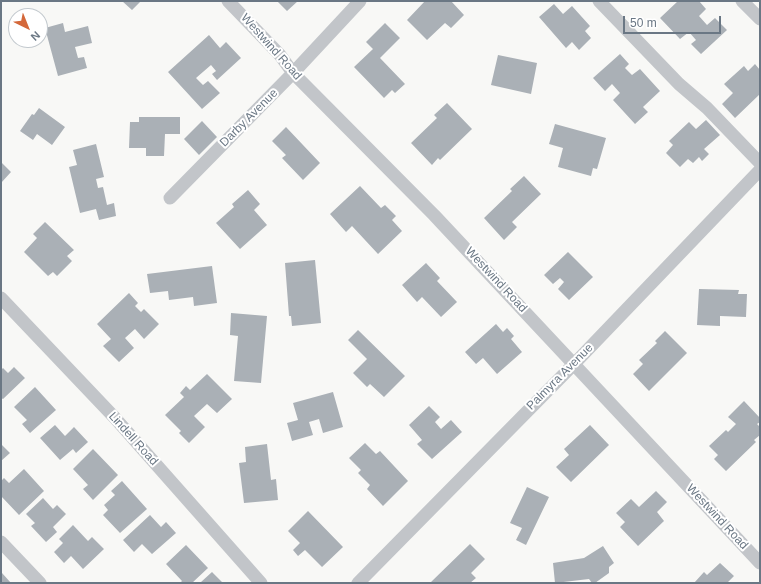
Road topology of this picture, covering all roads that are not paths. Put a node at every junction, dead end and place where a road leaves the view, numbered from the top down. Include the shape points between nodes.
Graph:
1 (228, 1) edge
2 (360, 1) edge
3 (599, 1) edge
4 (742, 1) edge
5 (760, 19) edge
6 (293, 73) junction
7 (760, 163) edge
8 (760, 170) edge
9 (170, 198) dead end
10 (1, 298) edge
11 (574, 364) junction
12 (1, 542) edge
13 (760, 563) edge
14 (40, 583) edge
15 (261, 583) edge
16 (358, 583) edge

1 - 6 street, Westwind Road via 280,55
2 - 6 street, Darby Avenue
3 - 7 street
4 - 5 street
6 - 9 street, Darby Avenue
6 - 11 street, Westwind Road via 434,215
8 - 11 street, Palmyra Avenue
10 - 15 street, Lindell Road via 115,418
11 - 13 street, Westwind Road
11 - 16 street, Palmyra Avenue
12 - 14 street

